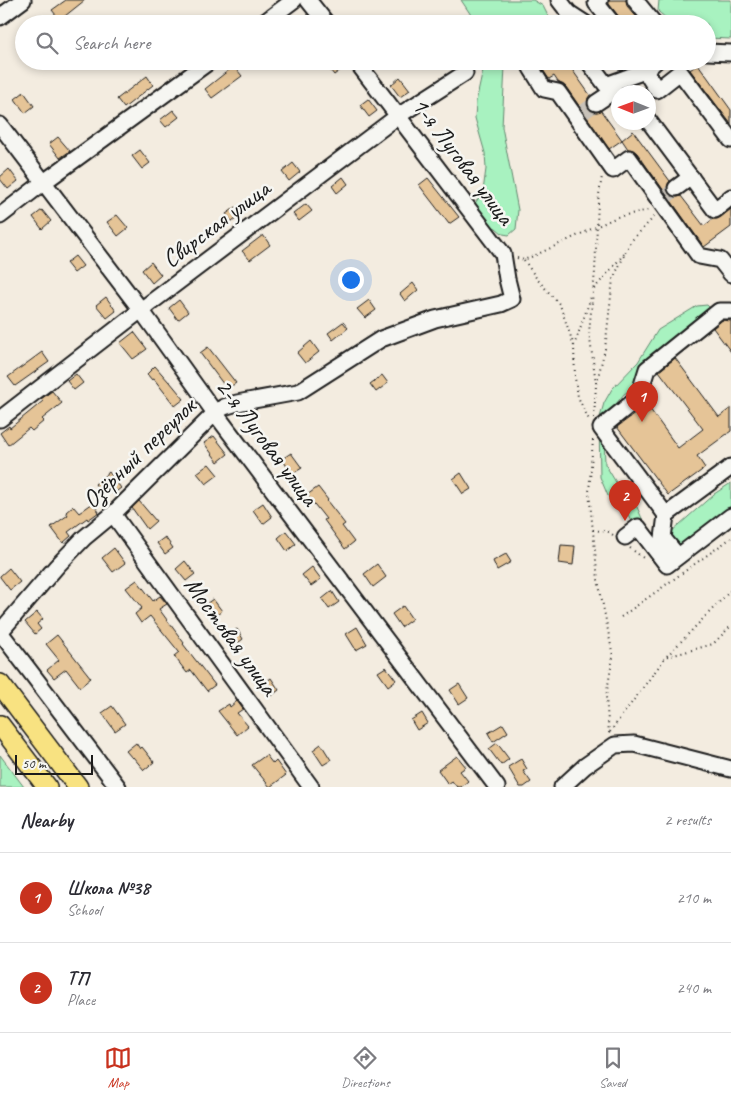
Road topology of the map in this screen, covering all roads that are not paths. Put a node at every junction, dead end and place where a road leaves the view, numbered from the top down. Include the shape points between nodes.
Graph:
1 (23, 0) edge
2 (294, 0) edge
3 (308, 0) edge
4 (559, 0) edge
5 (600, 0) edge
6 (635, 0) edge
7 (274, 15) edge
8 (320, 15) edge
9 (566, 15) edge
10 (606, 15) edge
11 (647, 15) edge
12 (0, 17) edge
13 (716, 52) edge
14 (731, 53) edge
15 (198, 70) edge
16 (363, 70) edge
17 (532, 70) edge
18 (595, 70) edge
19 (635, 70) edge
20 (649, 70) edge
21 (465, 73) dead end
22 (611, 93) edge
23 (596, 103) tunnel mouth
24 (398, 116) junction
25 (0, 125) edge
26 (656, 130) edge
27 (731, 140) edge
28 (691, 177) junction
29 (44, 182) junction
30 (731, 197) edge
31 (666, 199) junction
32 (0, 216) edge
33 (731, 274) edge
34 (512, 299) joint
35 (141, 310) junction
36 (731, 311) edge
37 (215, 412) junction
38 (0, 419) edge
39 (731, 467) edge
40 (112, 514) junction
41 (666, 515) junction
42 (731, 516) edge
43 (625, 536) dead end
44 (678, 556) junction
45 (0, 632) edge
46 (0, 684) edge
47 (0, 725) edge
48 (731, 769) edge
49 (47, 787) edge
50 (78, 787) edge
51 (118, 787) edge
52 (311, 787) edge
53 (496, 787) edge
54 (562, 787) edge

1 - 12 street
2 - 7 street
3 - 8 street
4 - 9 street
5 - 10 street via 596,3
6 - 11 street
13 - 14 street
15 - 29 street
16 - 24 street, 1-я Луговая улица
17 - 31 street via 544,88 558,92 579,116 613,170 629,158
18 - 19 street via 606,85
20 - 27 street via 657,90 680,72
21 - 24 street, Свирская улица
22 - 23 street
24 - 34 street, 1-я Луговая улица via 503,254
24 - 35 street, Свирская улица
25 - 29 street, 2-я Луговая улица
26 - 28 street
28 - 30 street via 714,210
28 - 31 street
29 - 32 street
29 - 35 street, 2-я Луговая улица
31 - 33 street via 699,256 720,260
34 - 37 street, Озёрный переулок via 435,319 381,339 298,392 238,403
35 - 37 street, 2-я Луговая улица
35 - 38 street, Свирская улица
36 - 41 street via 719,311 647,369 638,398 601,428
37 - 40 street, Озёрный переулок
37 - 53 street, 2-я Луговая улица
39 - 41 street
40 - 45 street, Озёрный переулок via 77,545
40 - 52 street, Мостовая улица
41 - 44 street via 663,538
42 - 44 street
43 - 44 street via 638,527 667,565
45 - 51 street
46 - 50 main road
47 - 49 main road
48 - 54 street via 634,744 615,745

